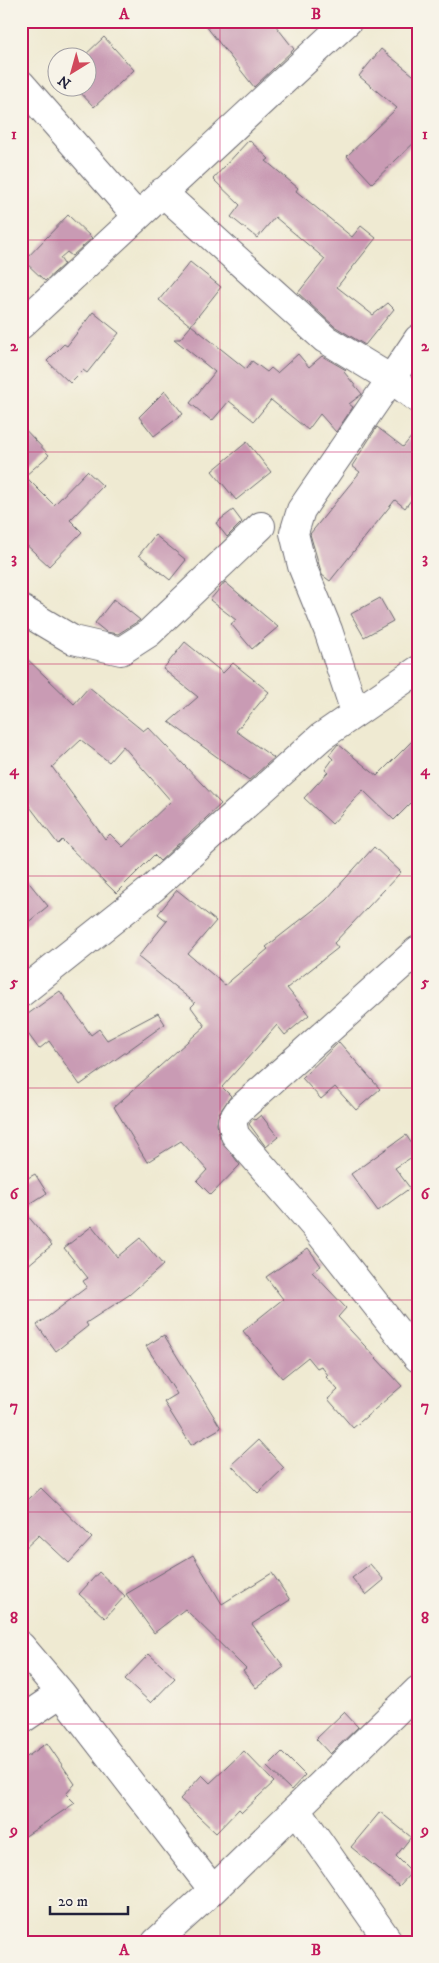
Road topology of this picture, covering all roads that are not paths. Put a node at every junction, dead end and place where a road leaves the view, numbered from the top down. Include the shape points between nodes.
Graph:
1 (348, 21) edge
2 (21, 84) edge
3 (162, 192) junction
4 (137, 216) junction
5 (21, 325) edge
6 (418, 339) edge
7 (391, 379) junction
8 (418, 399) edge
9 (261, 526) dead end
10 (21, 609) edge
11 (418, 670) edge
12 (355, 712) junction
13 (417, 954) edge
14 (21, 993) edge
15 (418, 1358) edge
16 (21, 1646) edge
17 (418, 1690) edge
18 (61, 1693) junction
19 (21, 1720) edge
20 (296, 1809) junction
21 (213, 1890) junction
22 (156, 1942) edge
23 (389, 1942) edge

1 - 3 street
2 - 4 street
3 - 4 street
3 - 7 street via 325,339
4 - 5 street
6 - 7 street
7 - 8 street
7 - 12 street via 301,510 294,533 302,566 328,630
9 - 10 street via 149,633 121,651 73,640
11 - 12 street
12 - 14 street via 321,738 153,888
13 - 15 street via 240,1110 232,1121 235,1135 315,1227
16 - 18 street
17 - 20 street
18 - 19 street
18 - 21 street
20 - 21 street
20 - 23 street
21 - 22 street

